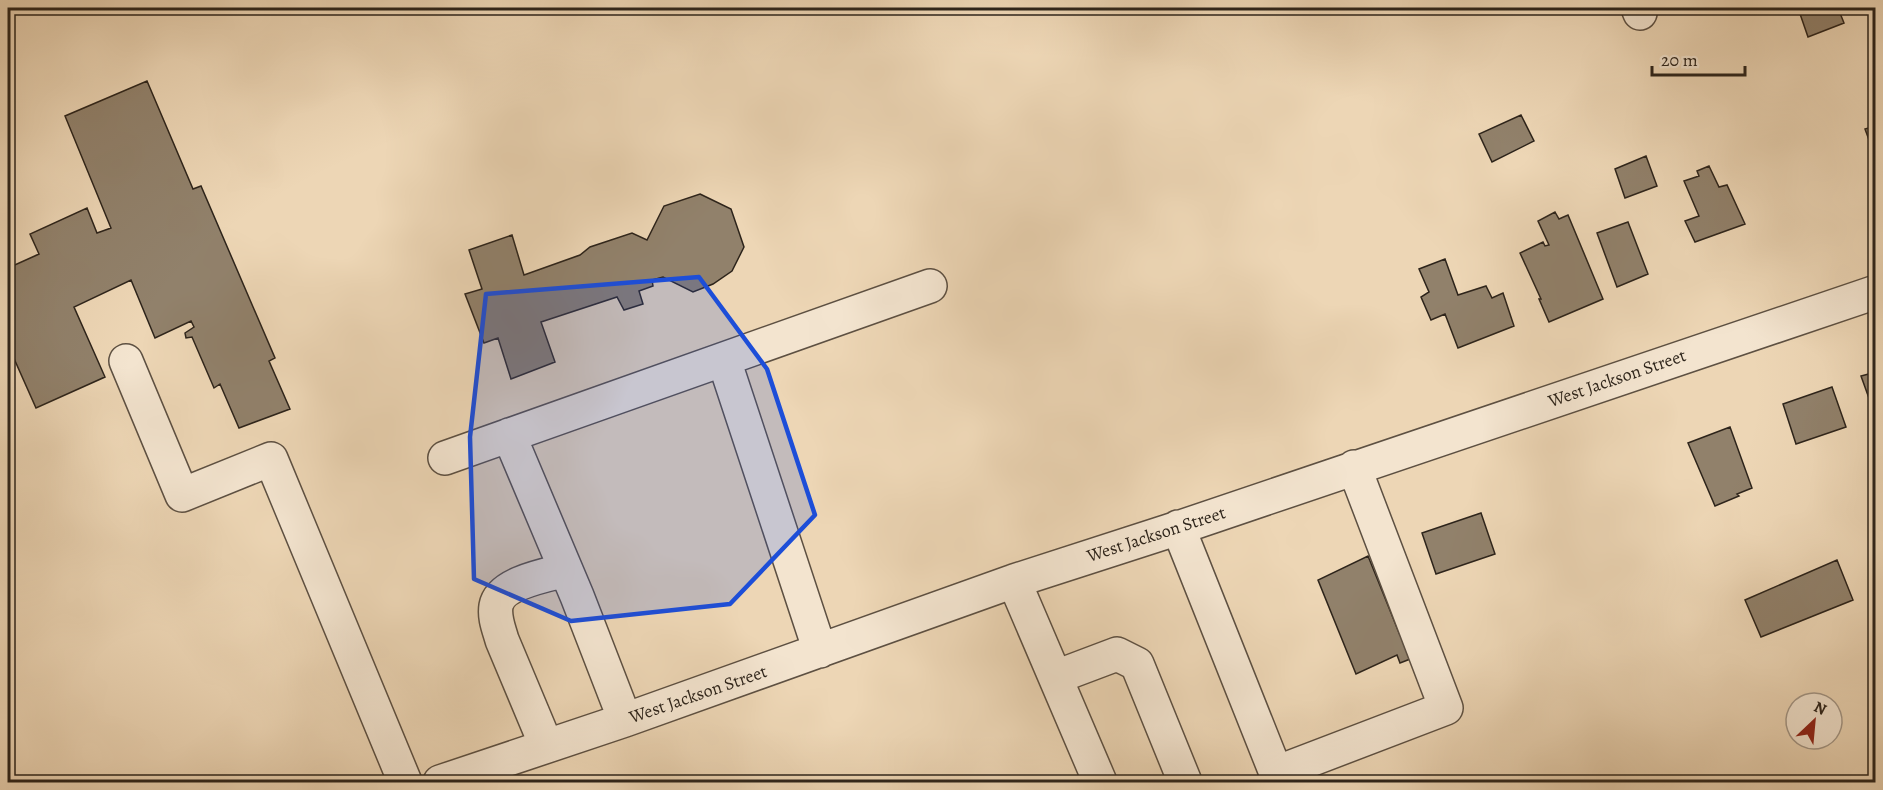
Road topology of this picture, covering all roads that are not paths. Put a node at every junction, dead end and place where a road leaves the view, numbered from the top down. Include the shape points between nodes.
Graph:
1 (930, 286) dead end
2 (1875, 292) edge
3 (724, 360) junction
4 (126, 361) dead end
5 (509, 435) junction
6 (445, 458) dead end
7 (1354, 467) junction
8 (1178, 527) junction
9 (566, 570) junction
10 (1014, 581) junction
11 (820, 651) junction
12 (1058, 683) junction
13 (625, 720) junction
14 (546, 746) junction
15 (405, 783) edge
16 (440, 783) edge
17 (1100, 783) edge
18 (1185, 783) edge

1 - 3 street
2 - 7 street, West Jackson Street
3 - 5 street
3 - 11 street
4 - 15 street via 182,495 271,459
5 - 6 street
5 - 9 street
7 - 8 street, West Jackson Street
7 - 8 street via 1446,708 1276,772
8 - 10 street, West Jackson Street
9 - 13 street
9 - 14 street via 515,585 499,598 496,607 502,640
10 - 11 street, West Jackson Street
10 - 12 street
11 - 13 street, West Jackson Street
12 - 17 street
12 - 18 street via 1117,654 1137,664
13 - 14 street, West Jackson Street
14 - 16 street, West Jackson Street

